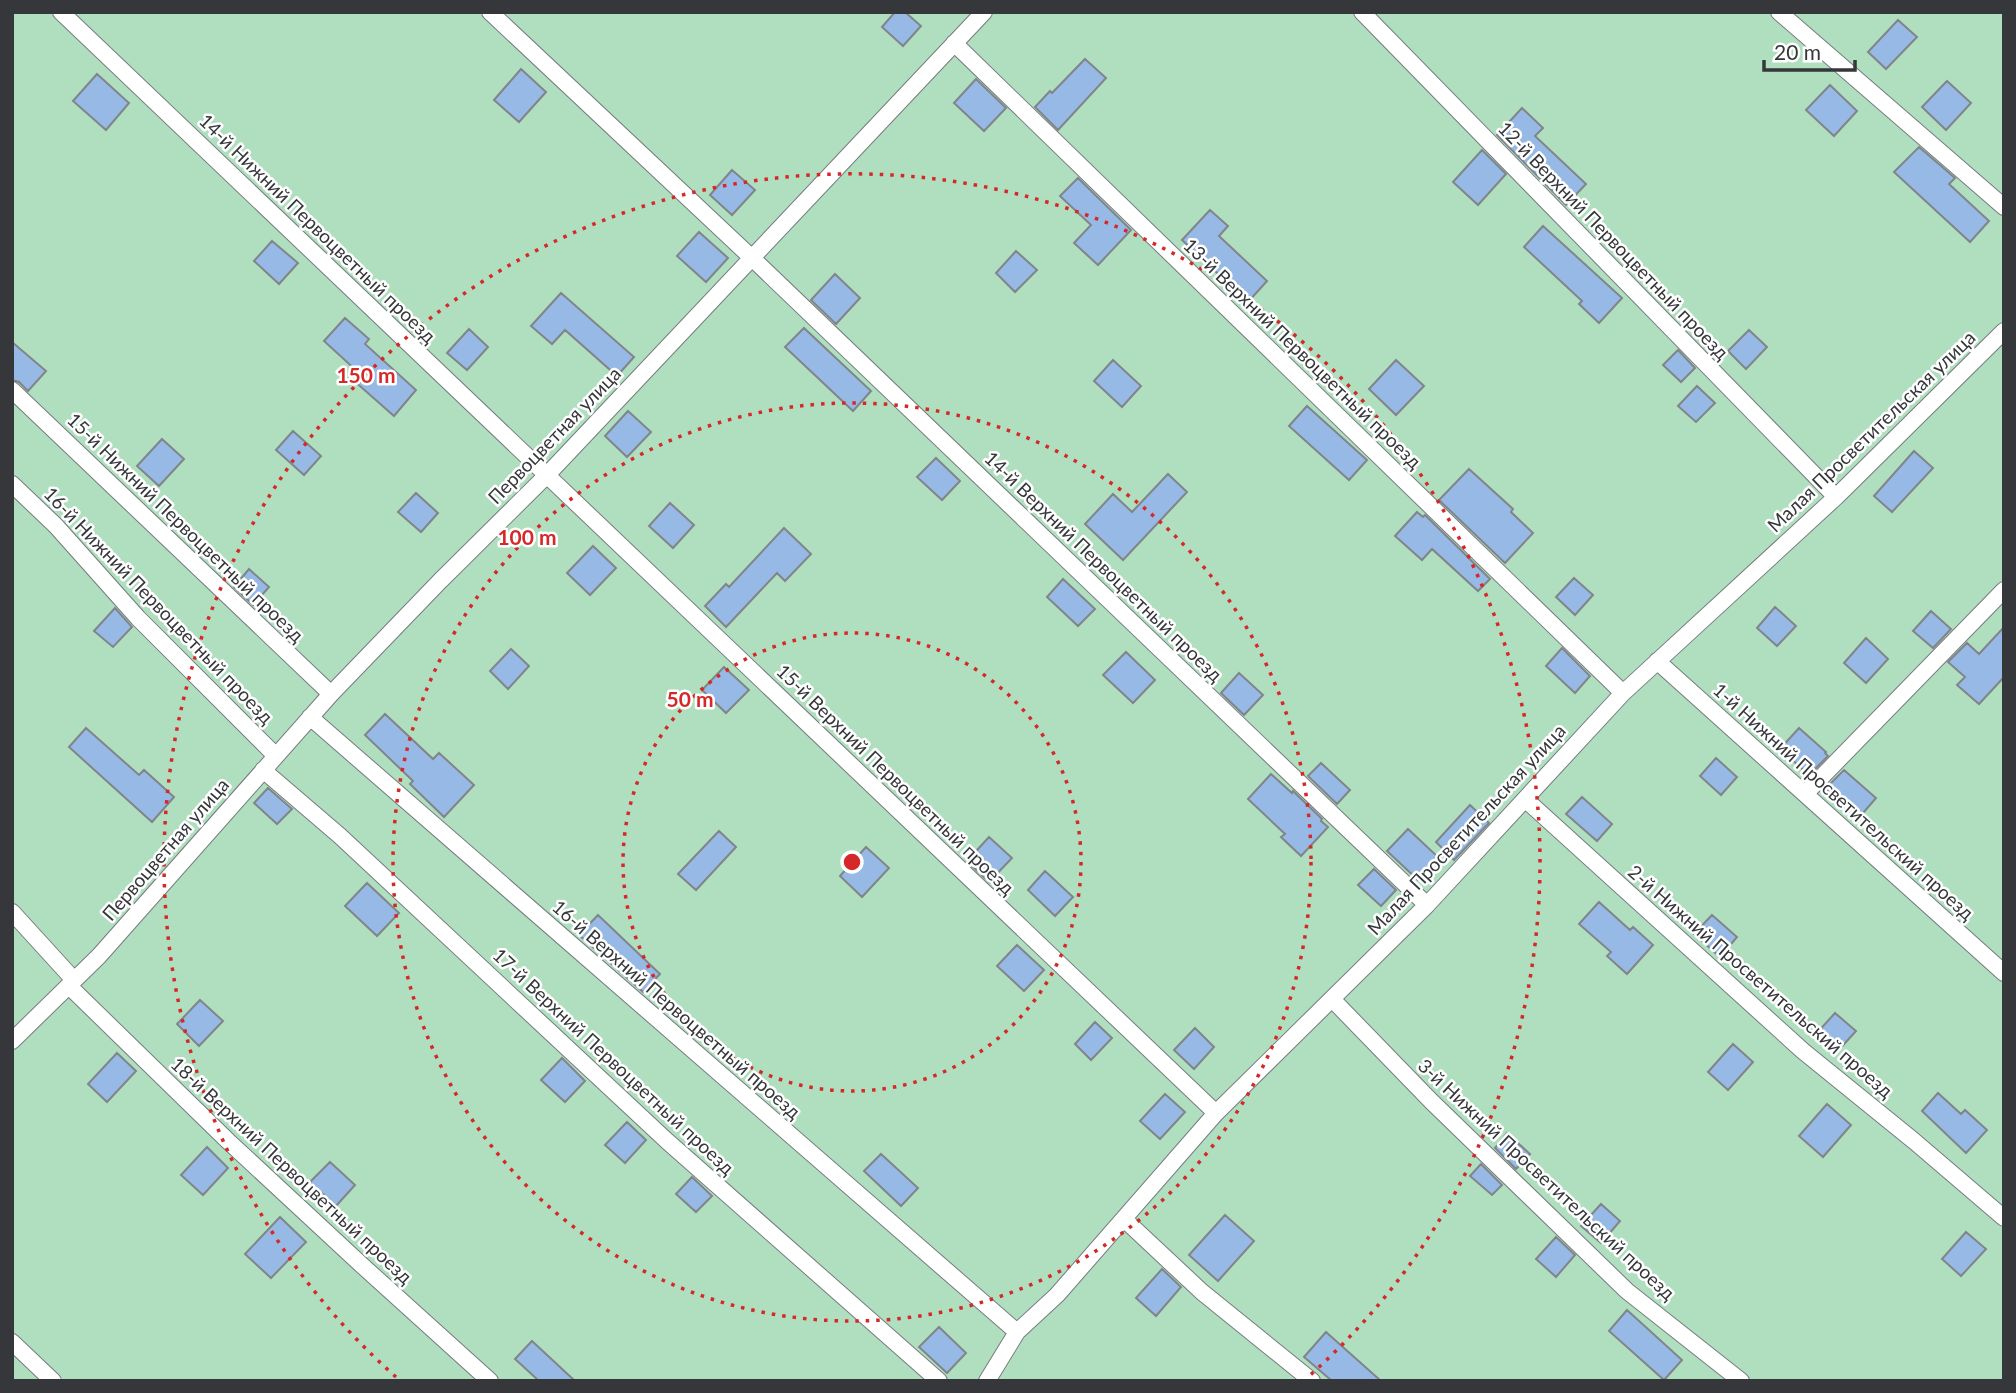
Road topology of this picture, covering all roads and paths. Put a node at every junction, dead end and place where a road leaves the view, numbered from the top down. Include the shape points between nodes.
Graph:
1 (61, 12) edge
2 (489, 12) edge
3 (984, 12) edge
4 (1362, 12) edge
5 (1779, 12) edge
6 (954, 43) junction
7 (2004, 207) edge
8 (752, 258) junction
9 (2004, 331) edge
10 (12, 390) edge
11 (547, 475) junction
12 (12, 484) edge
13 (1836, 497) junction
14 (2004, 590) edge
15 (1657, 662) junction
16 (1623, 693) junction
17 (331, 694) junction
18 (310, 717) junction
19 (276, 756) junction
20 (264, 769) junction
21 (1805, 794) junction
22 (1525, 799) junction
23 (1427, 905) junction
24 (12, 912) edge
25 (2004, 972) edge
26 (72, 983) junction
27 (1332, 999) junction
28 (12, 1041) edge
29 (1216, 1113) junction
30 (2004, 1218) edge
31 (1124, 1219) junction
32 (1017, 1332) junction
33 (12, 1342) edge
34 (53, 1381) edge
35 (490, 1381) edge
36 (939, 1381) edge
37 (987, 1381) edge
38 (1312, 1381) edge
39 (1741, 1381) edge

1 - 11 lane, 14-й Нижний Первоцветный проезд
2 - 8 lane, 14-й Верхний Первоцветный проезд
3 - 6 lane, Первоцветная улица
4 - 13 lane, 12-й Верхний Первоцветный проезд
5 - 7 lane
6 - 8 lane, Первоцветная улица
6 - 16 lane, 13-й Верхний Первоцветный проезд
8 - 11 lane, Первоцветная улица
8 - 23 lane, 14-й Верхний Первоцветный проезд
9 - 13 lane, Малая Просветительская улица
10 - 17 lane, 15-й Нижний Первоцветный проезд
11 - 17 lane, Первоцветная улица
11 - 29 lane, 15-й Верхний Первоцветный проезд
12 - 19 lane, 16-й Нижний Первоцветный проезд
13 - 15 lane, Малая Просветительская улица
14 - 21 lane
15 - 16 lane, Малая Просветительская улица
15 - 21 lane, 1-й Нижний Просветительский проезд
16 - 22 lane, Малая Просветительская улица
17 - 18 lane, Первоцветная улица
18 - 19 lane, Первоцветная улица
18 - 32 lane, 16-й Верхний Первоцветный проезд
19 - 20 lane, Первоцветная улица
20 - 26 lane, Первоцветная улица
20 - 36 lane, 17-й Верхний Первоцветный проезд via 667,1141
21 - 25 lane, 1-й Нижний Просветительский проезд
22 - 23 lane, Малая Просветительская улица
22 - 30 lane, 2-й Нижний Просветительский проезд via 1803,1051
23 - 27 lane, Малая Просветительская улица
24 - 26 lane, 18-й Верхний Первоцветный проезд
26 - 28 lane, Первоцветная улица
26 - 35 lane, 18-й Верхний Первоцветный проезд via 228,1141
27 - 29 lane, Малая Просветительская улица
27 - 39 lane, 3-й Нижний Просветительский проезд via 1627,1291
29 - 31 lane, Малая Просветительская улица
31 - 32 lane, Малая Просветительская улица via 1057,1296
31 - 38 lane via 1202,1292
32 - 37 lane, Малая Просветительская улица
33 - 34 lane

